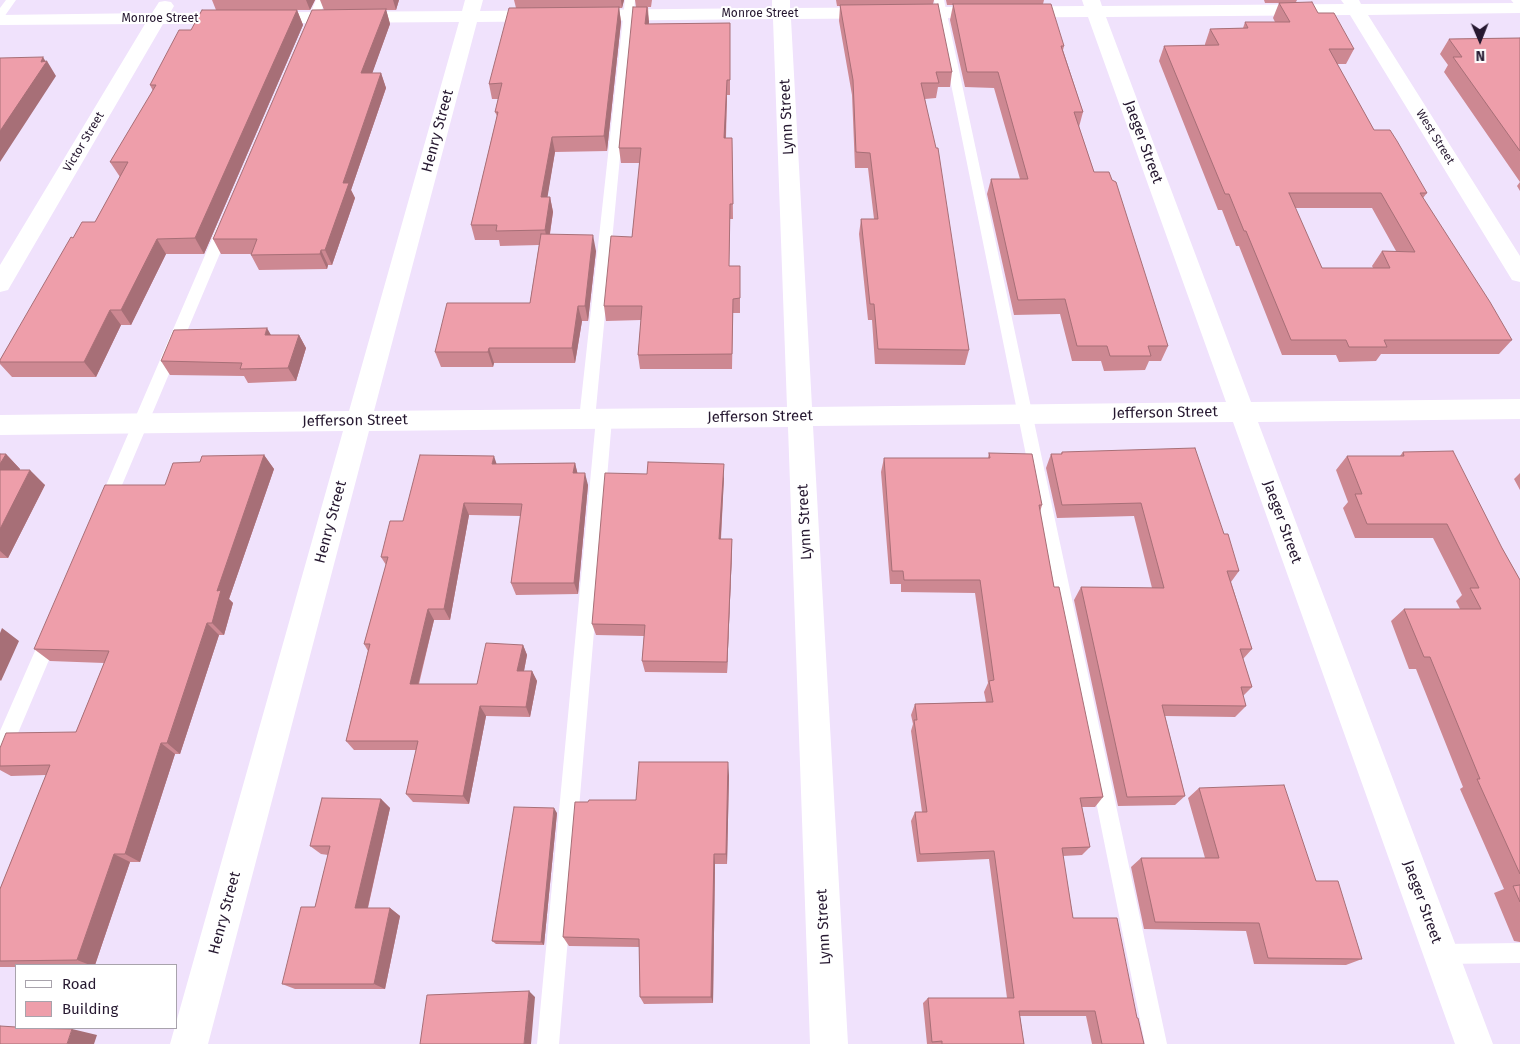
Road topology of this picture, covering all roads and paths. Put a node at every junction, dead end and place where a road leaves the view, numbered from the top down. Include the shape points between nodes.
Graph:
1 (11, 0) edge
2 (168, 0) edge
3 (321, 0) edge
4 (1516, 0) edge
5 (1520, 4) edge
6 (1353, 5) edge
7 (940, 6) edge
8 (1093, 6) edge
9 (782, 7) edge
10 (472, 8) edge
11 (629, 8) edge
12 (1520, 8) edge
13 (0, 15) edge
14 (157, 18) junction
15 (314, 18) junction
16 (0, 20) edge
17 (302, 45) edge
18 (229, 216) edge
19 (1520, 274) edge
20 (0, 284) edge
21 (1520, 409) edge
22 (1242, 412) junction
23 (1025, 414) junction
24 (801, 416) junction
25 (596, 419) junction
26 (359, 421) junction
27 (141, 424) junction
28 (0, 425) edge
29 (102, 515) edge
30 (55, 625) edge
31 (0, 753) edge
32 (1520, 953) edge
33 (1441, 954) junction
34 (189, 1044) edge
35 (548, 1044) edge
36 (829, 1044) edge
37 (1156, 1044) edge
38 (1474, 1044) edge

1 - 13 lane
2 - 14 street, Victor Street
3 - 15 lane
4 - 5 lane
6 - 8 street, Monroe Street
6 - 12 street, Monroe Street
6 - 19 street, West Street
7 - 8 street, Monroe Street
7 - 9 street, Monroe Street
7 - 23 lane
8 - 22 street, Jaeger Street
9 - 11 street, Monroe Street
9 - 24 street, Lynn Street
10 - 11 street, Monroe Street
10 - 15 street, Monroe Street
10 - 26 street, Henry Street
11 - 25 lane
14 - 15 street, Monroe Street
14 - 16 street, Monroe Street
14 - 20 street, Victor Street
15 - 17 lane
18 - 27 lane
21 - 22 street, Jefferson Street
22 - 23 street, Jefferson Street
22 - 33 street, Jaeger Street
23 - 24 street, Jefferson Street
23 - 37 lane
24 - 25 street, Jefferson Street
24 - 36 street, Lynn Street
25 - 26 street, Jefferson Street
25 - 35 lane
26 - 27 street, Jefferson Street
26 - 34 street, Henry Street
27 - 28 street, Jefferson Street
27 - 29 lane
30 - 31 lane
32 - 33 lane
33 - 38 street, Jaeger Street

